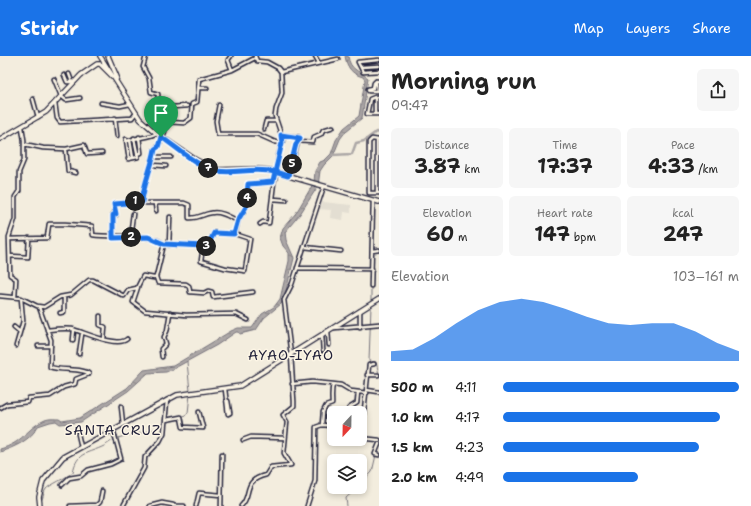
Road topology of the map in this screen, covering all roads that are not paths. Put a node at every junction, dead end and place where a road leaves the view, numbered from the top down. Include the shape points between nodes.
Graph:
1 (100, 56) edge
2 (108, 56) edge
3 (146, 56) edge
4 (231, 56) edge
5 (315, 56) edge
6 (255, 57) edge
7 (338, 60) dead end
8 (379, 60) edge
9 (319, 63) junction
10 (361, 66) junction
11 (379, 66) edge
12 (232, 70) junction
13 (281, 72) junction
14 (379, 72) edge
15 (69, 74) dead end
16 (64, 75) dead end
17 (54, 79) dead end
18 (116, 80) junction
19 (378, 81) edge
20 (73, 82) junction
21 (198, 88) junction
22 (207, 88) dead end
23 (378, 91) edge
24 (61, 96) junction
25 (377, 97) edge
26 (33, 98) dead end
27 (80, 98) dead end
28 (55, 103) junction
29 (101, 103) dead end
30 (130, 104) junction
31 (219, 105) dead end
32 (187, 106) dead end
33 (158, 108) junction
34 (136, 113) junction
35 (375, 114) junction
36 (379, 114) edge
37 (38, 118) junction
38 (115, 118) junction
39 (276, 121) junction
40 (167, 122) junction
41 (22, 127) junction
42 (333, 127) dead end
43 (264, 129) dead end
44 (156, 133) junction
45 (281, 135) junction
46 (117, 136) dead end
47 (139, 137) junction
48 (161, 137) junction
49 (134, 138) junction
50 (0, 139) edge
51 (128, 140) junction
52 (298, 140) junction
53 (378, 140) edge
54 (282, 143) junction
55 (24, 144) junction
56 (370, 147) junction
57 (378, 148) edge
58 (66, 149) junction
59 (102, 153) dead end
60 (137, 154) junction
61 (171, 157) dead end
62 (130, 158) junction
63 (154, 158) junction
64 (152, 165) junction
65 (166, 166) dead end
66 (275, 172) junction
67 (76, 173) dead end
68 (288, 176) junction
69 (274, 182) junction
70 (324, 186) junction
71 (378, 193) edge
72 (273, 199) junction
73 (286, 200) dead end
74 (373, 200) junction
75 (379, 202) edge
76 (146, 203) dead end
77 (155, 203) junction
78 (156, 211) dead end
79 (133, 214) dead end
80 (170, 218) dead end
81 (238, 220) junction
82 (269, 223) junction
83 (260, 224) dead end
84 (269, 227) dead end
85 (234, 234) junction
86 (130, 237) junction
87 (29, 238) junction
88 (113, 238) junction
89 (9, 239) junction
90 (164, 244) junction
91 (170, 245) junction
92 (203, 246) junction
93 (304, 247) junction
94 (379, 250) edge
95 (340, 251) dead end
96 (372, 251) junction
97 (10, 256) junction
98 (296, 268) junction
99 (372, 269) junction
100 (156, 277) junction
101 (138, 286) junction
102 (371, 286) dead end
103 (253, 292) dead end
104 (0, 296) edge
105 (15, 297) junction
106 (64, 297) junction
107 (21, 298) junction
108 (379, 299) edge
109 (39, 307) junction
110 (360, 311) junction
111 (60, 313) dead end
112 (170, 313) junction
113 (100, 316) dead end
114 (248, 320) dead end
115 (379, 324) edge
116 (14, 327) dead end
117 (360, 327) junction
118 (333, 328) junction
119 (47, 330) junction
120 (74, 330) junction
121 (328, 331) junction
122 (20, 332) junction
123 (82, 334) junction
124 (322, 335) junction
125 (104, 339) junction
126 (127, 339) dead end
127 (74, 340) dead end
128 (328, 345) dead end
129 (16, 346) dead end
130 (38, 346) dead end
131 (51, 346) junction
132 (323, 351) dead end
133 (78, 354) dead end
134 (291, 355) junction
135 (162, 357) dead end
136 (374, 364) dead end
137 (367, 375) junction
138 (378, 375) dead end
139 (292, 384) junction
140 (333, 384) junction
141 (224, 389) junction
142 (358, 392) junction
143 (367, 392) junction
144 (379, 392) edge
145 (167, 400) junction
146 (228, 402) dead end
147 (121, 406) dead end
148 (352, 406) edge
149 (365, 406) edge
150 (0, 408) edge
151 (199, 412) dead end
152 (166, 420) junction
153 (123, 424) junction
154 (322, 425) junction
155 (327, 425) edge
156 (114, 429) junction
157 (78, 434) dead end
158 (285, 438) junction
159 (367, 439) edge
160 (243, 440) dead end
161 (379, 440) edge
162 (379, 444) edge
163 (81, 447) junction
164 (222, 454) dead end
165 (377, 455) edge
166 (62, 485) dead end
167 (102, 491) dead end
168 (221, 495) junction
169 (88, 505) edge
170 (173, 505) edge
171 (40, 506) edge
172 (70, 506) edge
173 (123, 506) edge
174 (150, 506) edge
175 (184, 506) edge
176 (196, 506) edge
177 (222, 506) edge
178 (240, 506) edge
179 (307, 506) edge

1 - 18 main road
2 - 18 main road via 116,73
3 - 33 street via 143,67 149,78 151,92 158,94
4 - 12 street via 228,60
5 - 9 street
6 - 12 street
6 - 13 street
7 - 9 street
8 - 10 street via 358,62
9 - 13 street
10 - 11 street
10 - 14 street via 364,72
12 - 21 street via 199,79
13 - 39 street via 282,93 276,109
15 - 20 street
16 - 20 street via 67,82
17 - 24 street
18 - 20 main road via 97,64
18 - 30 main road
19 - 23 street
19 - 23 street via 368,91
20 - 24 main road
21 - 22 street
21 - 40 street via 198,102 191,106 191,118 184,123
24 - 27 street via 66,100
24 - 28 main road
25 - 35 street
25 - 35 street via 370,99 367,114
26 - 37 street
28 - 37 main road
28 - 38 street via 60,122
29 - 30 street via 120,106
30 - 34 main road
31 - 54 street via 216,121 218,134 257,134
32 - 33 street
33 - 40 street via 163,120
34 - 38 street via 132,118
34 - 44 main road
35 - 36 street
37 - 41 main road
38 - 46 street
39 - 43 street via 266,122
39 - 45 street
40 - 48 street via 166,130
41 - 50 main road
41 - 55 street
42 - 52 street via 323,130 314,137 313,142
44 - 47 street via 153,136
44 - 48 main road
45 - 52 street via 299,137
45 - 54 street
47 - 49 street
47 - 60 street via 141,153
48 - 63 street
48 - 66 main road via 211,169 260,169
49 - 51 street
49 - 60 street
51 - 62 street
51 - 62 street via 127,151
52 - 68 street
53 - 56 street via 370,141
53 - 57 street
54 - 66 street
55 - 58 street
55 - 89 street via 24,160 19,172 19,193 15,197 15,219
56 - 57 street
56 - 71 street via 370,193
57 - 71 street
58 - 59 street via 84,145 87,154
58 - 67 street via 68,170
60 - 62 street via 137,158
61 - 63 street
63 - 64 street
64 - 65 street
64 - 88 street via 142,202 114,204 116,214 113,215
66 - 68 main road
66 - 69 street
68 - 70 main road
69 - 72 street
69 - 81 street via 248,184 246,207
70 - 74 main road
70 - 93 street
72 - 73 street
72 - 82 street
74 - 75 main road
74 - 96 street
76 - 77 street
77 - 78 street
77 - 81 street via 188,204 190,218 213,212
79 - 86 street
80 - 91 street
81 - 85 street
82 - 83 street
82 - 84 street
85 - 92 street via 214,233 208,245
85 - 92 street via 250,239 245,271 201,262
86 - 88 street
86 - 90 street via 148,237
87 - 88 street via 47,238 49,224 91,225 93,235
87 - 89 street
87 - 97 street via 28,257
89 - 97 street
90 - 91 street
90 - 100 street
91 - 92 street
93 - 95 street
93 - 98 street
94 - 96 street
96 - 99 street
97 - 105 street via 10,275 16,279
98 - 99 street
98 - 134 street via 284,300
99 - 102 street
100 - 101 street via 143,276
100 - 103 street via 156,283 186,284 190,292 208,291 212,292 213,296
101 - 106 street via 122,296 89,280 74,294
101 - 112 street via 133,302 145,310
104 - 105 street
105 - 107 street
106 - 109 street via 58,298 47,307
106 - 111 street via 64,312
107 - 109 street
107 - 122 street via 23,321
108 - 110 main road
109 - 119 street
110 - 117 street
110 - 118 main road
112 - 114 street via 236,314
112 - 135 street via 164,335 166,344 161,349
113 - 125 street via 100,325 105,327
115 - 117 street
116 - 122 street
117 - 118 street
118 - 121 main road
119 - 120 street
119 - 131 street
120 - 123 street
120 - 127 street
121 - 124 main road
121 - 128 street
122 - 129 street
123 - 125 street
123 - 133 street
124 - 132 street
124 - 134 main road
125 - 126 street
130 - 131 street
131 - 150 street via 50,367 84,370 88,375 76,379 75,384 50,396 29,398 28,402 7,404
134 - 139 street
134 - 141 main road via 243,385
136 - 137 street via 369,365
137 - 138 street
137 - 143 street
139 - 140 street
139 - 158 street via 294,406 283,415 287,422
140 - 142 street
140 - 154 street via 332,404 323,410
141 - 145 main road via 177,395
141 - 146 street via 228,414
142 - 143 street
142 - 148 street via 357,403
143 - 144 street
143 - 149 street
145 - 152 street
145 - 153 main road
147 - 153 street
151 - 152 street via 203,428 183,427 180,417
152 - 173 street via 160,441 145,457 144,468
153 - 156 main road
154 - 155 street
154 - 179 street via 316,427 315,481
156 - 163 main road
156 - 166 street via 121,459 88,470 81,476 70,478
157 - 163 street
158 - 160 street via 251,437
158 - 178 street via 284,454 291,465 271,467 266,475 260,476 250,484 246,501
159 - 161 street
162 - 165 street
163 - 171 main road via 63,457 42,481
164 - 168 street
167 - 169 street via 99,504
168 - 176 street via 199,493
168 - 177 street
169 - 172 street
170 - 174 street via 162,503
170 - 175 street

